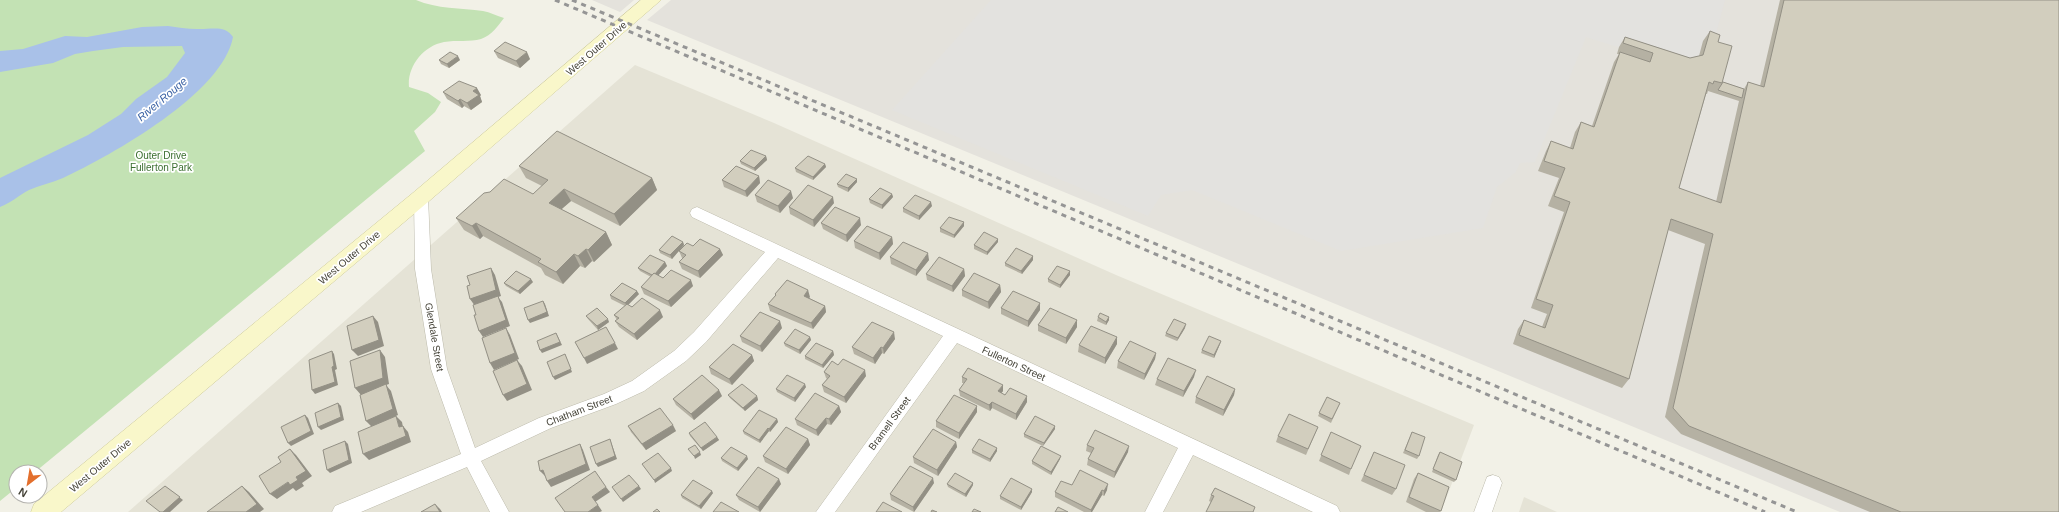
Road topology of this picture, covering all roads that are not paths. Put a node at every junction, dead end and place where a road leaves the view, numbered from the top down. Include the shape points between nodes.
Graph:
1 (652, 0) edge
2 (421, 197) junction
3 (697, 213) dead end
4 (776, 250) junction
5 (954, 334) junction
6 (1189, 445) junction
7 (471, 457) junction
8 (1493, 483) dead end
9 (43, 512) edge
10 (341, 512) edge
11 (500, 512) edge
12 (825, 512) edge
13 (1154, 512) edge
14 (1331, 512) edge
15 (1483, 512) edge

1 - 2 main road, West Outer Drive
2 - 7 street, Glendale Street via 423,269 439,369
2 - 9 main road, West Outer Drive
3 - 4 street, Fullerton Street
4 - 5 street, Fullerton Street
4 - 7 street, Chatham Street via 700,337 657,374 610,399 545,423 500,446
5 - 6 street, Fullerton Street
5 - 12 street, Bramell Street
6 - 13 street
6 - 14 street, Fullerton Street
7 - 10 street, Chatham Street
7 - 11 street, Glendale Street
8 - 15 street

